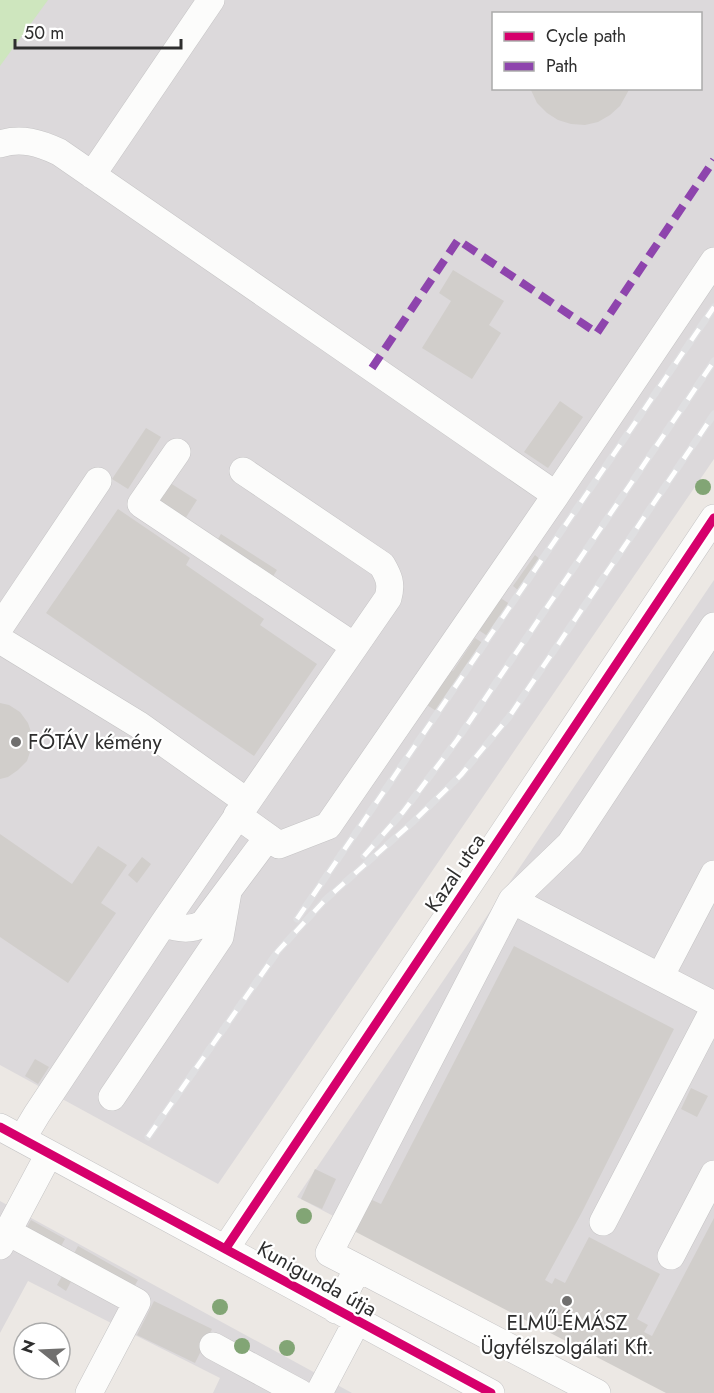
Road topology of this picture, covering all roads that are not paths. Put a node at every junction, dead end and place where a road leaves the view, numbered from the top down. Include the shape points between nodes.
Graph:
1 (210, 0) edge
2 (0, 144) edge
3 (92, 175) junction
4 (714, 261) edge
5 (177, 452) dead end
6 (243, 471) dead end
7 (98, 481) dead end
8 (555, 495) junction
9 (714, 518) edge
10 (0, 627) edge
11 (714, 627) edge
12 (0, 640) edge
13 (354, 646) junction
14 (242, 808) junction
15 (268, 837) junction
16 (714, 874) edge
17 (228, 892) junction
18 (513, 900) junction
19 (163, 924) junction
20 (660, 977) junction
21 (714, 1007) edge
22 (112, 1097) dead end
23 (11, 1133) edge
24 (50, 1154) junction
25 (714, 1174) edge
26 (603, 1222) dead end
27 (4, 1239) edge
28 (226, 1248) junction
29 (671, 1256) dead end
30 (358, 1268) junction
31 (346, 1316) junction
32 (213, 1346) dead end
33 (484, 1392) edge
34 (89, 1393) edge
35 (300, 1393) edge
36 (319, 1393) edge
37 (597, 1393) edge

1 - 3 street
2 - 3 street via 44,144
3 - 8 street
4 - 8 street
5 - 13 street via 141,504
6 - 13 street via 382,565 391,588 388,598
7 - 10 street
8 - 15 street via 328,826 279,845
9 - 28 street, Kazal utca
11 - 18 street via 570,844
12 - 14 street via 139,725
13 - 14 street
14 - 15 street
14 - 19 street
15 - 17 street
16 - 20 street
17 - 19 street via 203,924 193,929
17 - 22 street via 220,937
18 - 20 street
18 - 30 street via 329,1253
19 - 23 street
20 - 21 street
21 - 26 street
23 - 24 street, Kunigunda útja
24 - 27 street
24 - 28 street, Kunigunda útja
25 - 29 street
27 - 34 street via 137,1302
28 - 31 street, Kunigunda útja
30 - 31 street
30 - 37 street
31 - 33 street, Kunigunda útja
31 - 36 street
32 - 35 street

